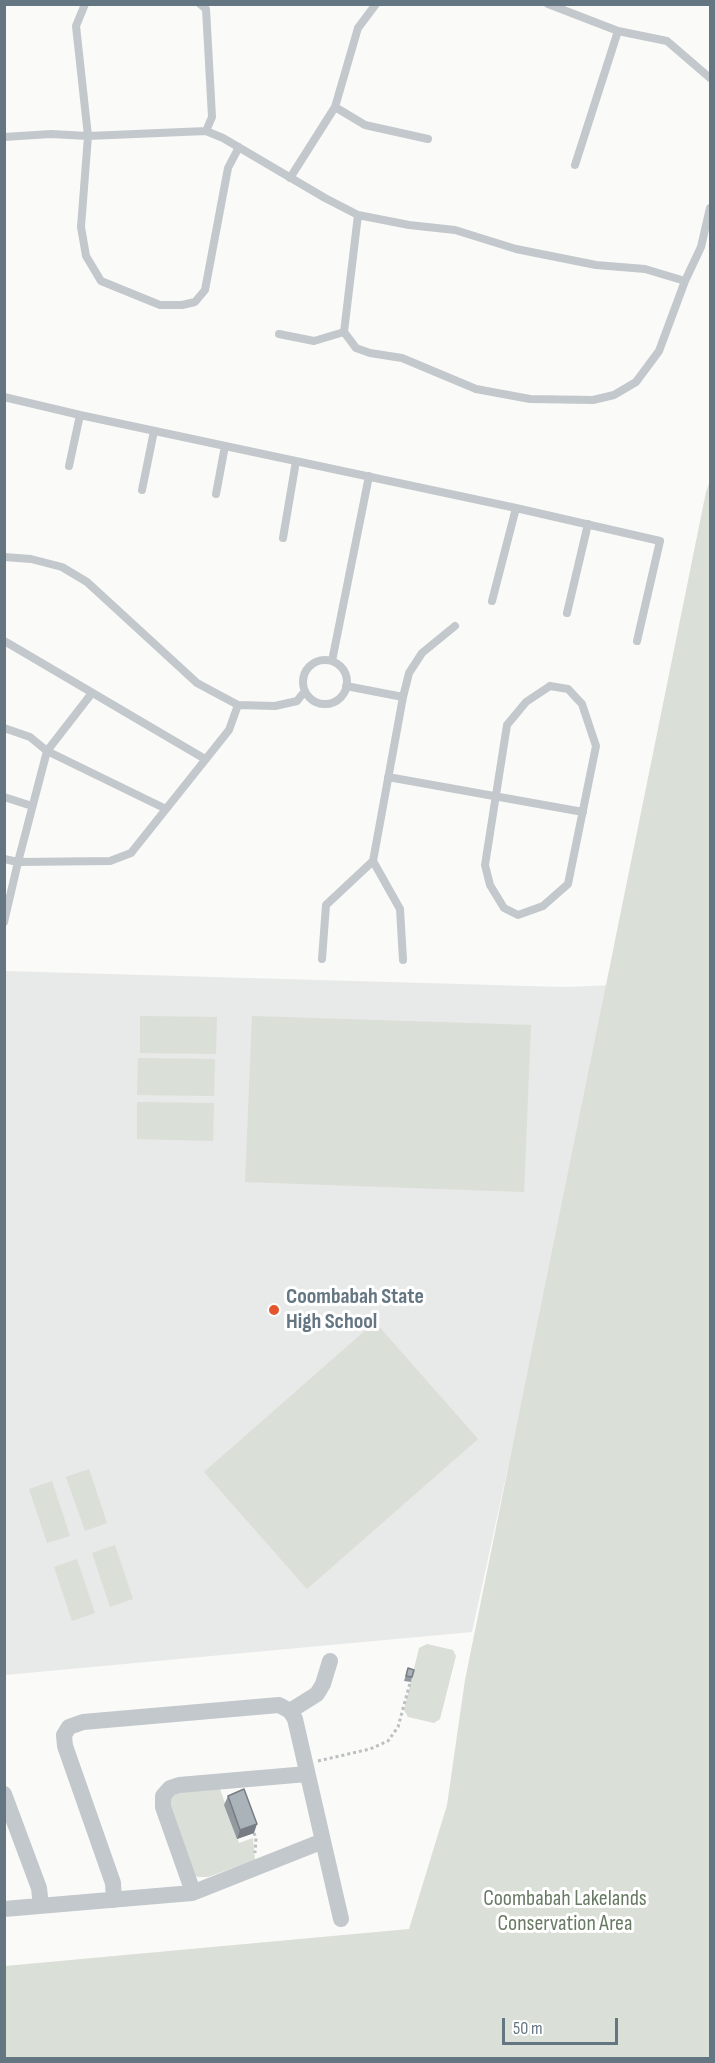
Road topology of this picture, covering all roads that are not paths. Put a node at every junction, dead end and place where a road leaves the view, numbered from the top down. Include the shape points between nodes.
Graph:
1 (85, 4) edge
2 (200, 4) edge
3 (376, 4) edge
4 (548, 4) edge
5 (618, 31) junction
6 (711, 78) edge
7 (335, 107) junction
8 (206, 131) junction
9 (88, 136) junction
10 (4, 137) edge
11 (428, 139) dead end
12 (239, 147) junction
13 (575, 165) dead end
14 (290, 178) junction
15 (711, 208) edge
16 (358, 215) junction
17 (685, 281) junction
18 (344, 332) junction
19 (279, 334) dead end
20 (4, 397) edge
21 (80, 415) junction
22 (154, 431) junction
23 (225, 446) junction
24 (296, 461) junction
25 (69, 466) dead end
26 (369, 476) junction
27 (142, 490) dead end
28 (216, 494) dead end
29 (516, 508) junction
30 (588, 524) junction
31 (283, 538) dead end
32 (4, 557) edge
33 (492, 601) dead end
34 (567, 613) dead end
35 (455, 626) dead end
36 (637, 641) dead end
37 (6, 642) dead end
38 (332, 661) junction
39 (346, 686) junction
40 (305, 691) junction
41 (92, 693) junction
42 (403, 697) junction
43 (238, 705) junction
44 (4, 728) edge
45 (46, 751) junction
46 (205, 759) junction
47 (388, 777) junction
48 (495, 796) junction
49 (4, 797) edge
50 (32, 806) junction
51 (166, 809) junction
52 (583, 812) junction
53 (4, 860) edge
54 (373, 861) junction
55 (18, 862) junction
56 (4, 922) edge
57 (322, 959) dead end
58 (403, 960) dead end
59 (330, 1661) dead end
60 (290, 1711) junction
61 (306, 1769) junction
62 (4, 1794) edge
63 (323, 1841) junction
64 (193, 1892) junction
65 (114, 1900) junction
66 (41, 1906) junction
67 (4, 1909) edge
68 (341, 1919) dead end

1 - 9 lane via 76,26
2 - 8 lane via 206,9 212,107
3 - 7 lane via 358,28
4 - 5 lane
5 - 6 lane via 667,41
5 - 13 lane
7 - 11 lane via 365,125
7 - 14 lane
8 - 9 lane
8 - 12 lane
9 - 10 lane
9 - 12 lane via 81,227 86,256 101,281 160,305 195,302 205,290 228,168
12 - 14 lane
14 - 16 lane
15 - 17 lane via 701,247
16 - 17 lane via 455,230 516,249 596,265 645,268
16 - 18 lane
17 - 18 lane via 659,351 636,382 614,395 594,400 530,399 476,390 402,358 356,348
18 - 19 lane via 315,341
20 - 21 lane
21 - 22 lane
21 - 25 lane
22 - 23 lane
22 - 27 lane
23 - 24 lane
23 - 28 lane
24 - 26 lane
24 - 31 lane
26 - 29 lane
26 - 38 lane
29 - 30 lane
29 - 33 lane
30 - 34 lane
30 - 36 lane via 660,541
32 - 43 lane via 31,558 62,567 87,582 197,683
35 - 42 lane via 422,653 409,673
37 - 41 lane
38 - 39 lane via 344,671
38 - 40 lane via 319,661 307,669
39 - 40 lane via 340,698 324,704
39 - 42 lane
40 - 43 lane via 297,701 275,706
41 - 45 lane
41 - 46 lane
42 - 47 lane
43 - 46 lane via 228,730
44 - 45 lane via 30,737
45 - 50 lane
45 - 51 lane
46 - 51 lane
47 - 48 lane
47 - 54 lane
48 - 52 lane
48 - 52 lane via 484,865 504,908 518,915 543,906 568,884
48 - 52 lane via 507,724 526,702 550,686 568,689 582,704 596,746
49 - 50 lane
50 - 55 lane
51 - 55 lane via 131,853 110,861
53 - 55 lane
54 - 57 lane via 326,905
54 - 58 lane via 400,909
55 - 56 lane
59 - 60 street via 317,1694
60 - 61 street
60 - 65 street via 279,1705 83,1722 69,1727 64,1735 65,1746 113,1883
61 - 63 street
61 - 64 street via 179,1785 166,1792 163,1807
62 - 66 street via 39,1888
63 - 64 street
63 - 68 street
64 - 65 street
65 - 66 street
66 - 67 street

